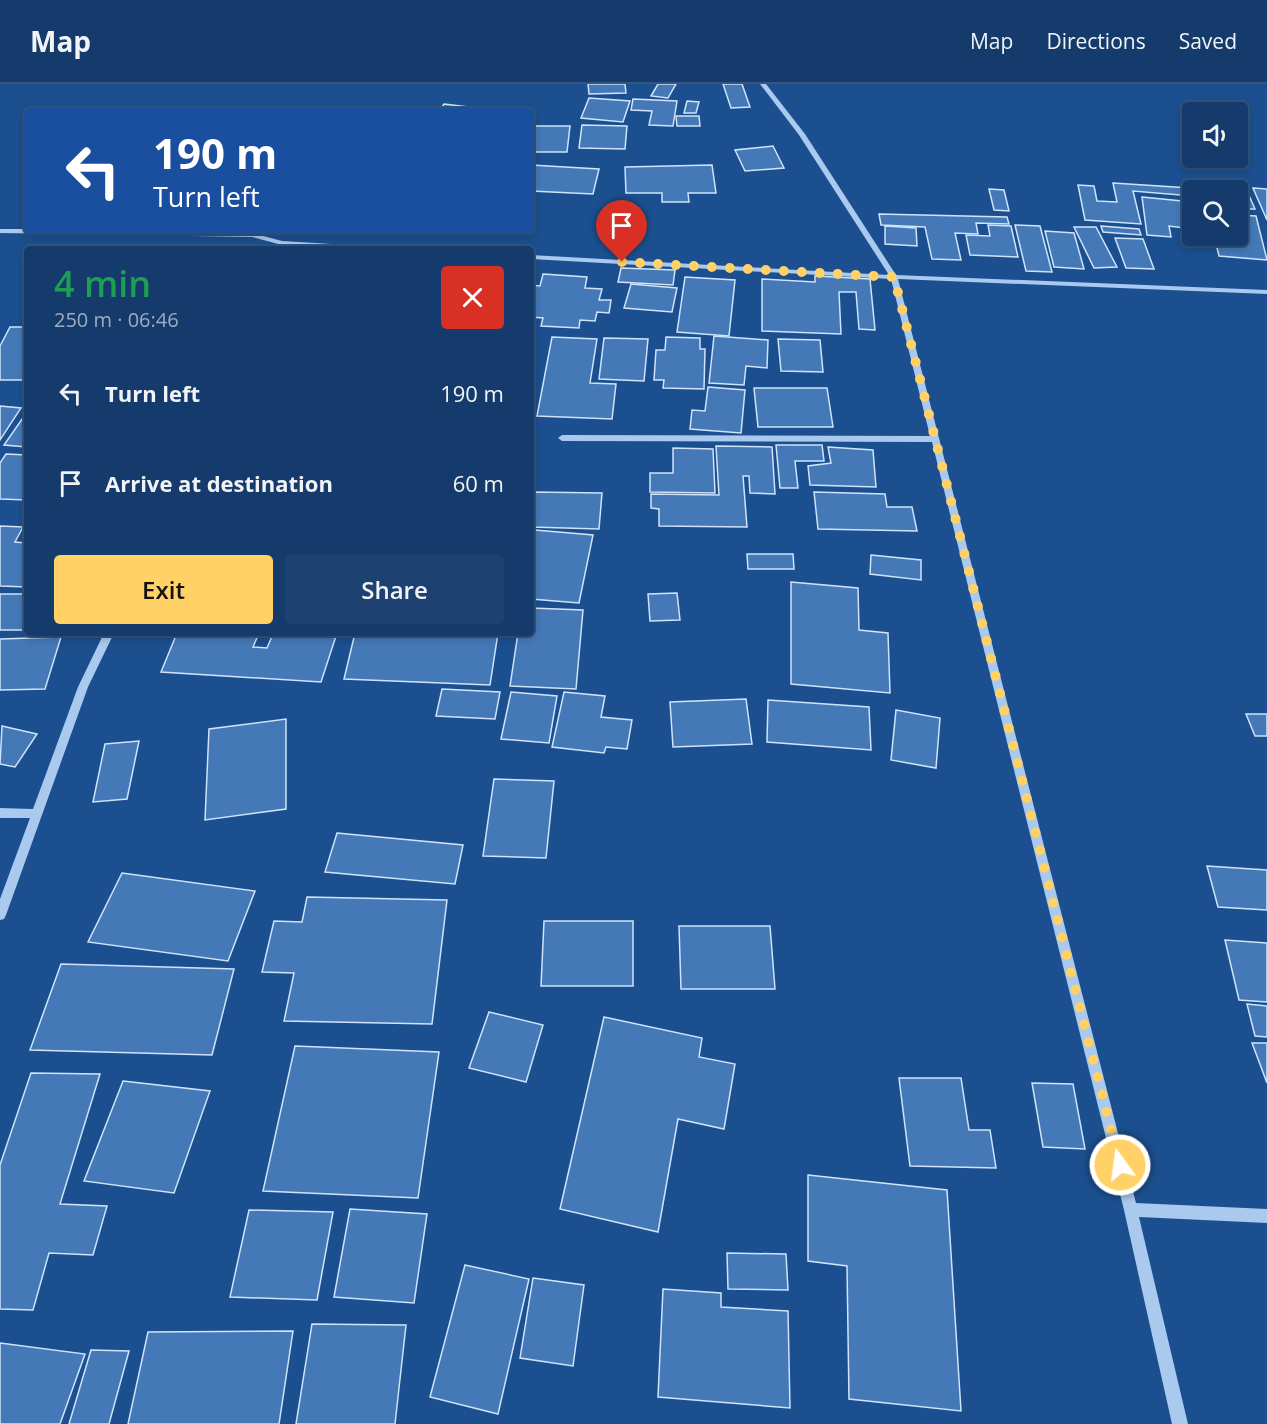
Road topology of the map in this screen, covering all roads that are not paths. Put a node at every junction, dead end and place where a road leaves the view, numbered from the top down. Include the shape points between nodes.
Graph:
1 (764, 84) edge
2 (0, 231) edge
3 (24, 231) edge
4 (189, 234) edge
5 (282, 246) edge
6 (534, 257) edge
7 (894, 277) junction
8 (1267, 292) edge
9 (562, 438) dead end
10 (936, 439) junction
11 (108, 636) edge
12 (0, 813) edge
13 (37, 814) junction
14 (0, 915) edge
15 (1131, 1210) junction
16 (1267, 1216) edge
17 (1180, 1424) edge

1 - 7 street via 802,134
2 - 3 street
4 - 5 street via 252,235
6 - 7 street
7 - 8 street
7 - 10 street
9 - 10 street
10 - 15 street
11 - 13 street via 83,687
12 - 13 street
13 - 14 street
15 - 16 street
15 - 17 street

